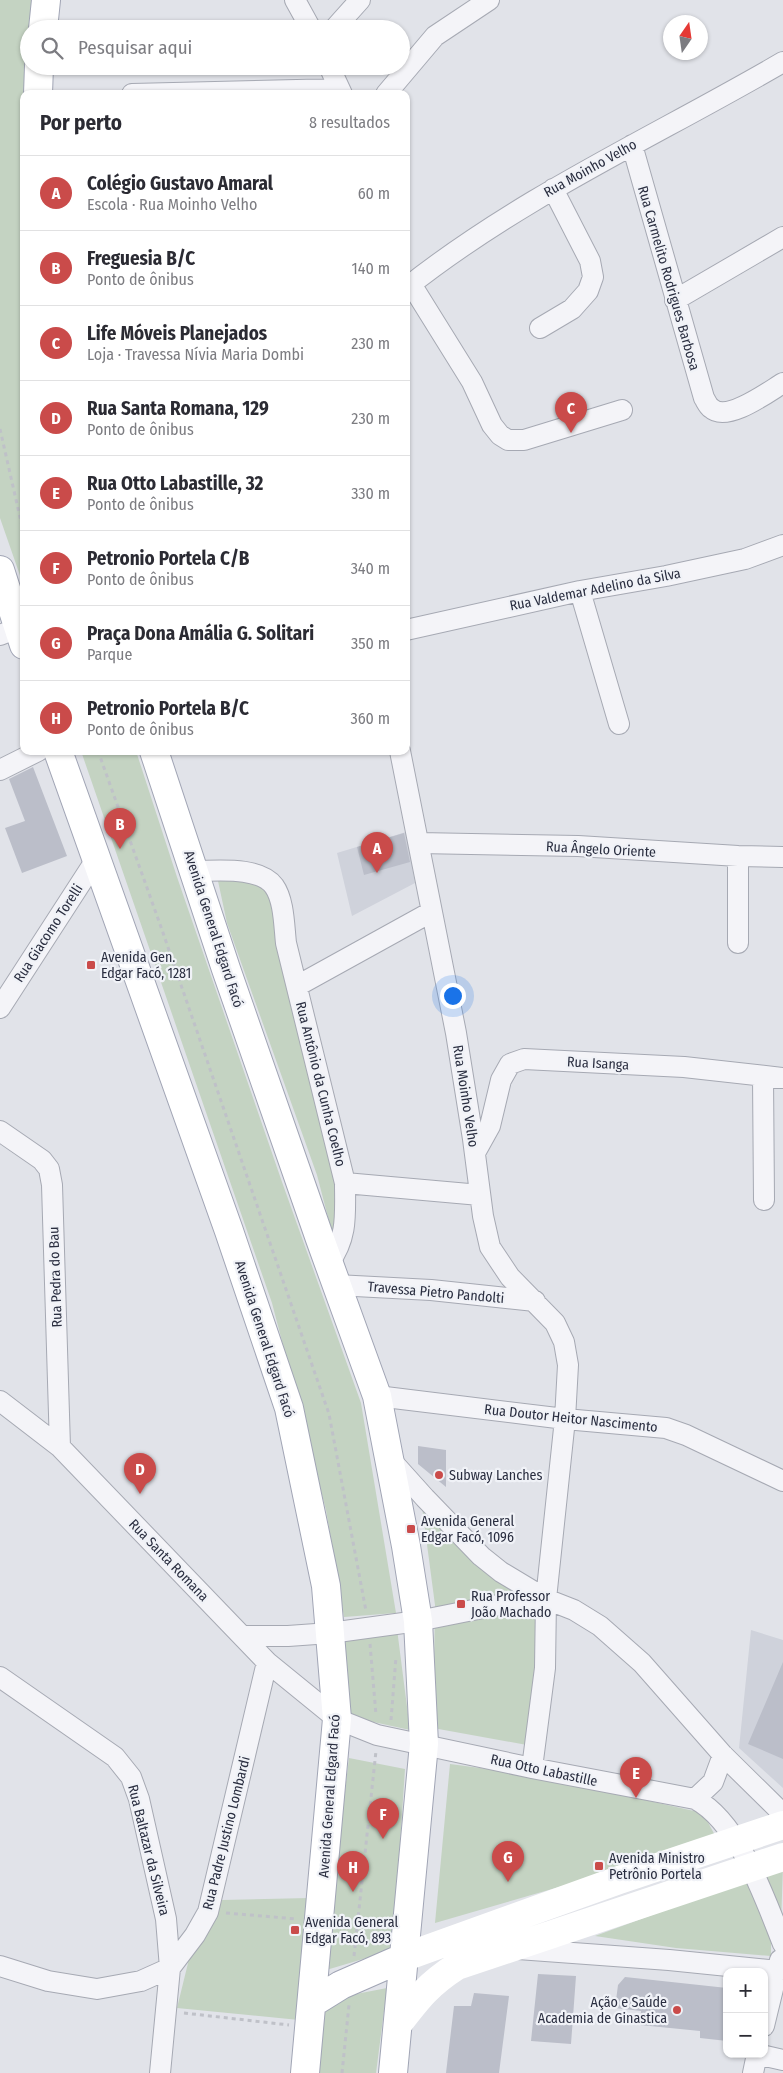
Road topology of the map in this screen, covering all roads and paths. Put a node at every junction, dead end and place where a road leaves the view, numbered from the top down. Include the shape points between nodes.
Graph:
1 (46, 0) edge
2 (295, 0) edge
3 (360, 0) edge
4 (490, 0) edge
5 (44, 20) edge
6 (306, 20) edge
7 (342, 20) edge
8 (783, 62) edge
9 (410, 66) edge
10 (39, 75) edge
11 (333, 75) edge
12 (402, 75) edge
13 (38, 90) edge
14 (341, 90) edge
15 (389, 90) edge
16 (632, 144) junction
17 (553, 189) junction
18 (783, 237) edge
19 (410, 285) edge
20 (410, 288) edge
21 (675, 300) junction
22 (540, 328) dead end
23 (783, 383) edge
24 (622, 410) dead end
25 (0, 429) edge
26 (20, 518) edge
27 (783, 545) edge
28 (0, 570) edge
29 (580, 591) junction
30 (410, 629) edge
31 (14, 636) edge
32 (619, 724) dead end
33 (30, 755) edge
34 (59, 755) edge
35 (155, 755) edge
36 (401, 755) edge
37 (0, 770) edge
38 (419, 844) junction
39 (783, 852) edge
40 (738, 856) junction
41 (97, 858) junction
42 (195, 872) junction
43 (431, 912) junction
44 (738, 943) dead end
45 (297, 986) junction
46 (0, 1008) edge
47 (773, 1078) edge
48 (0, 1131) edge
49 (475, 1153) junction
50 (345, 1183) junction
51 (480, 1195) junction
52 (764, 1200) dead end
53 (333, 1274) junction
54 (535, 1301) junction
55 (378, 1396) junction
56 (0, 1401) edge
57 (565, 1419) junction
58 (60, 1447) junction
59 (390, 1458) junction
60 (783, 1481) edge
61 (546, 1599) junction
62 (418, 1621) junction
63 (330, 1633) junction
64 (243, 1636) junction
65 (397, 1649) dead end
66 (267, 1662) junction
67 (0, 1677) edge
68 (337, 1719) junction
69 (389, 1737) junction
70 (424, 1744) junction
71 (722, 1755) junction
72 (532, 1768) junction
73 (695, 1799) junction
74 (783, 1814) edge
75 (783, 1825) edge
76 (735, 1842) junction
77 (783, 1857) edge
78 (752, 1868) junction
79 (208, 1912) junction
80 (320, 1921) junction
81 (783, 1945) edge
82 (512, 1949) junction
83 (405, 1957) junction
84 (0, 1966) edge
85 (170, 1968) junction
86 (778, 1971) junction
87 (166, 2011) junction
88 (767, 2013) edge
89 (311, 2015) junction
90 (399, 2022) junction
91 (768, 2057) edge
92 (756, 2058) edge
93 (783, 2060) edge
94 (160, 2073) edge
95 (305, 2073) edge
96 (393, 2073) edge
97 (753, 2073) edge

1 - 5 main road
2 - 6 street
3 - 7 street
4 - 9 street via 435,36
8 - 16 street, Rua Moinho Velho
10 - 13 main road
11 - 14 street
12 - 15 street
16 - 17 street, Rua Moinho Velho
16 - 21 street, Rua Carmelito Rodrigues Barbosa
17 - 19 street, Rua Moinho Velho via 492,226
17 - 22 street via 590,261 592,277 588,291 572,309
18 - 21 street
20 - 24 street via 472,382 500,436 508,440 524,440
21 - 23 street, Rua Carmelito Rodrigues Barbosa via 700,386 711,409 722,413 736,410
25 - 26 path
27 - 29 street, Rua Valdemar Adelino da Silva via 745,559
28 - 31 main road
29 - 30 street, Rua Valdemar Adelino da Silva
29 - 32 street
33 - 37 street
34 - 41 main road, Avenida General Edgard Facó
35 - 42 main road, Avenida General Edgard Facó
36 - 38 street, Rua Moinho Velho
38 - 40 street, Rua Ângelo Oriente via 578,846
38 - 43 street, Rua Moinho Velho
39 - 40 street, Rua Ângelo Oriente
40 - 44 street
41 - 46 street, Rua Giacomo Torelli
41 - 63 main road, Avenida General Edgard Facó via 289,1408 326,1586
42 - 45 street, Rua Antônio da Cunha Coelho via 253,873 266,878 274,887 280,903
42 - 53 main road, Avenida General Edgard Facó
43 - 45 street, Rua Antônio da Cunha Coelho
43 - 49 street, Rua Moinho Velho via 456,1033
45 - 50 street, Rua Antônio da Cunha Coelho
47 - 49 street, Rua Isanga via 684,1067 524,1059 510,1064 501,1080 490,1126
47 - 52 street
48 - 58 street, Rua Pedra do Bau via 42,1160 49,1169
49 - 51 street, Rua Moinho Velho
50 - 51 street, Rua Antônio da Cunha Coelho
50 - 53 street, Rua Antônio da Cunha Coelho via 345,1227
51 - 54 street, Rua Moinho Velho via 490,1247 510,1277
53 - 54 street, Travessa Pietro Pandolti via 430,1290
53 - 55 main road, Avenida General Edgard Facó
54 - 57 street, Rua Moinho Velho via 555,1323 564,1342 568,1365
55 - 57 street, Rua Doutor Heitor Nascimento
55 - 59 main road, Avenida General Edgard Facó
56 - 58 street, Rua Santa Romana
57 - 60 street, Rua Doutor Heitor Nascimento via 666,1428
57 - 61 street, Rua Moinho Velho
58 - 64 street, Rua Santa Romana
59 - 61 street via 482,1556 507,1576
59 - 62 main road, Avenida General Edgard Facó
61 - 62 street
61 - 71 street via 574,1610 600,1626 642,1663
61 - 72 street, Rua Moinho Velho via 545,1668
62 - 63 street
62 - 70 main road, Avenida General Edgard Facó
63 - 64 street
63 - 68 main road, Avenida General Edgard Facó
64 - 66 street, Rua Santa Romana
65 - 69 path
66 - 68 street, Rua Santa Romana
66 - 79 street, Rua Padre Justino Lombardi
67 - 85 street, Rua Baltazar da Silveira via 114,1757 131,1777 166,1919
68 - 69 street, Rua Otto Labastille
68 - 80 main road, Avenida General Edgard Facó
69 - 70 street, Rua Otto Labastille
70 - 72 street, Rua Otto Labastille
70 - 83 main road, Avenida General Edgard Facó
71 - 73 street via 713,1782
71 - 74 street
72 - 73 street, Rua Otto Labastille
73 - 76 street, Rua Otto Labastille via 717,1815
75 - 76 main road
76 - 78 street, Rua Otto Labastille
76 - 83 main road
77 - 78 main road
78 - 81 street, Rua Otto Labastille
78 - 82 main road
79 - 80 path
79 - 85 street, Rua Padre Justino Lombardi
80 - 89 main road, Avenida General Edgard Facó
81 - 86 street
82 - 86 street
82 - 90 main road via 457,1966 420,1994
83 - 89 main road via 341,1986
83 - 90 main road, Avenida General Edgard Facó
84 - 85 street, Rua Padre Justino Lombardi via 48,1981 96,1989 141,1981
85 - 87 street, Rua Baltazar da Silveira
86 - 88 street
87 - 89 path
87 - 94 street, Rua Baltazar da Silveira
89 - 95 main road, Avenida General Edgard Facó
90 - 96 main road, Avenida General Edgard Facó
91 - 93 street
92 - 97 street

